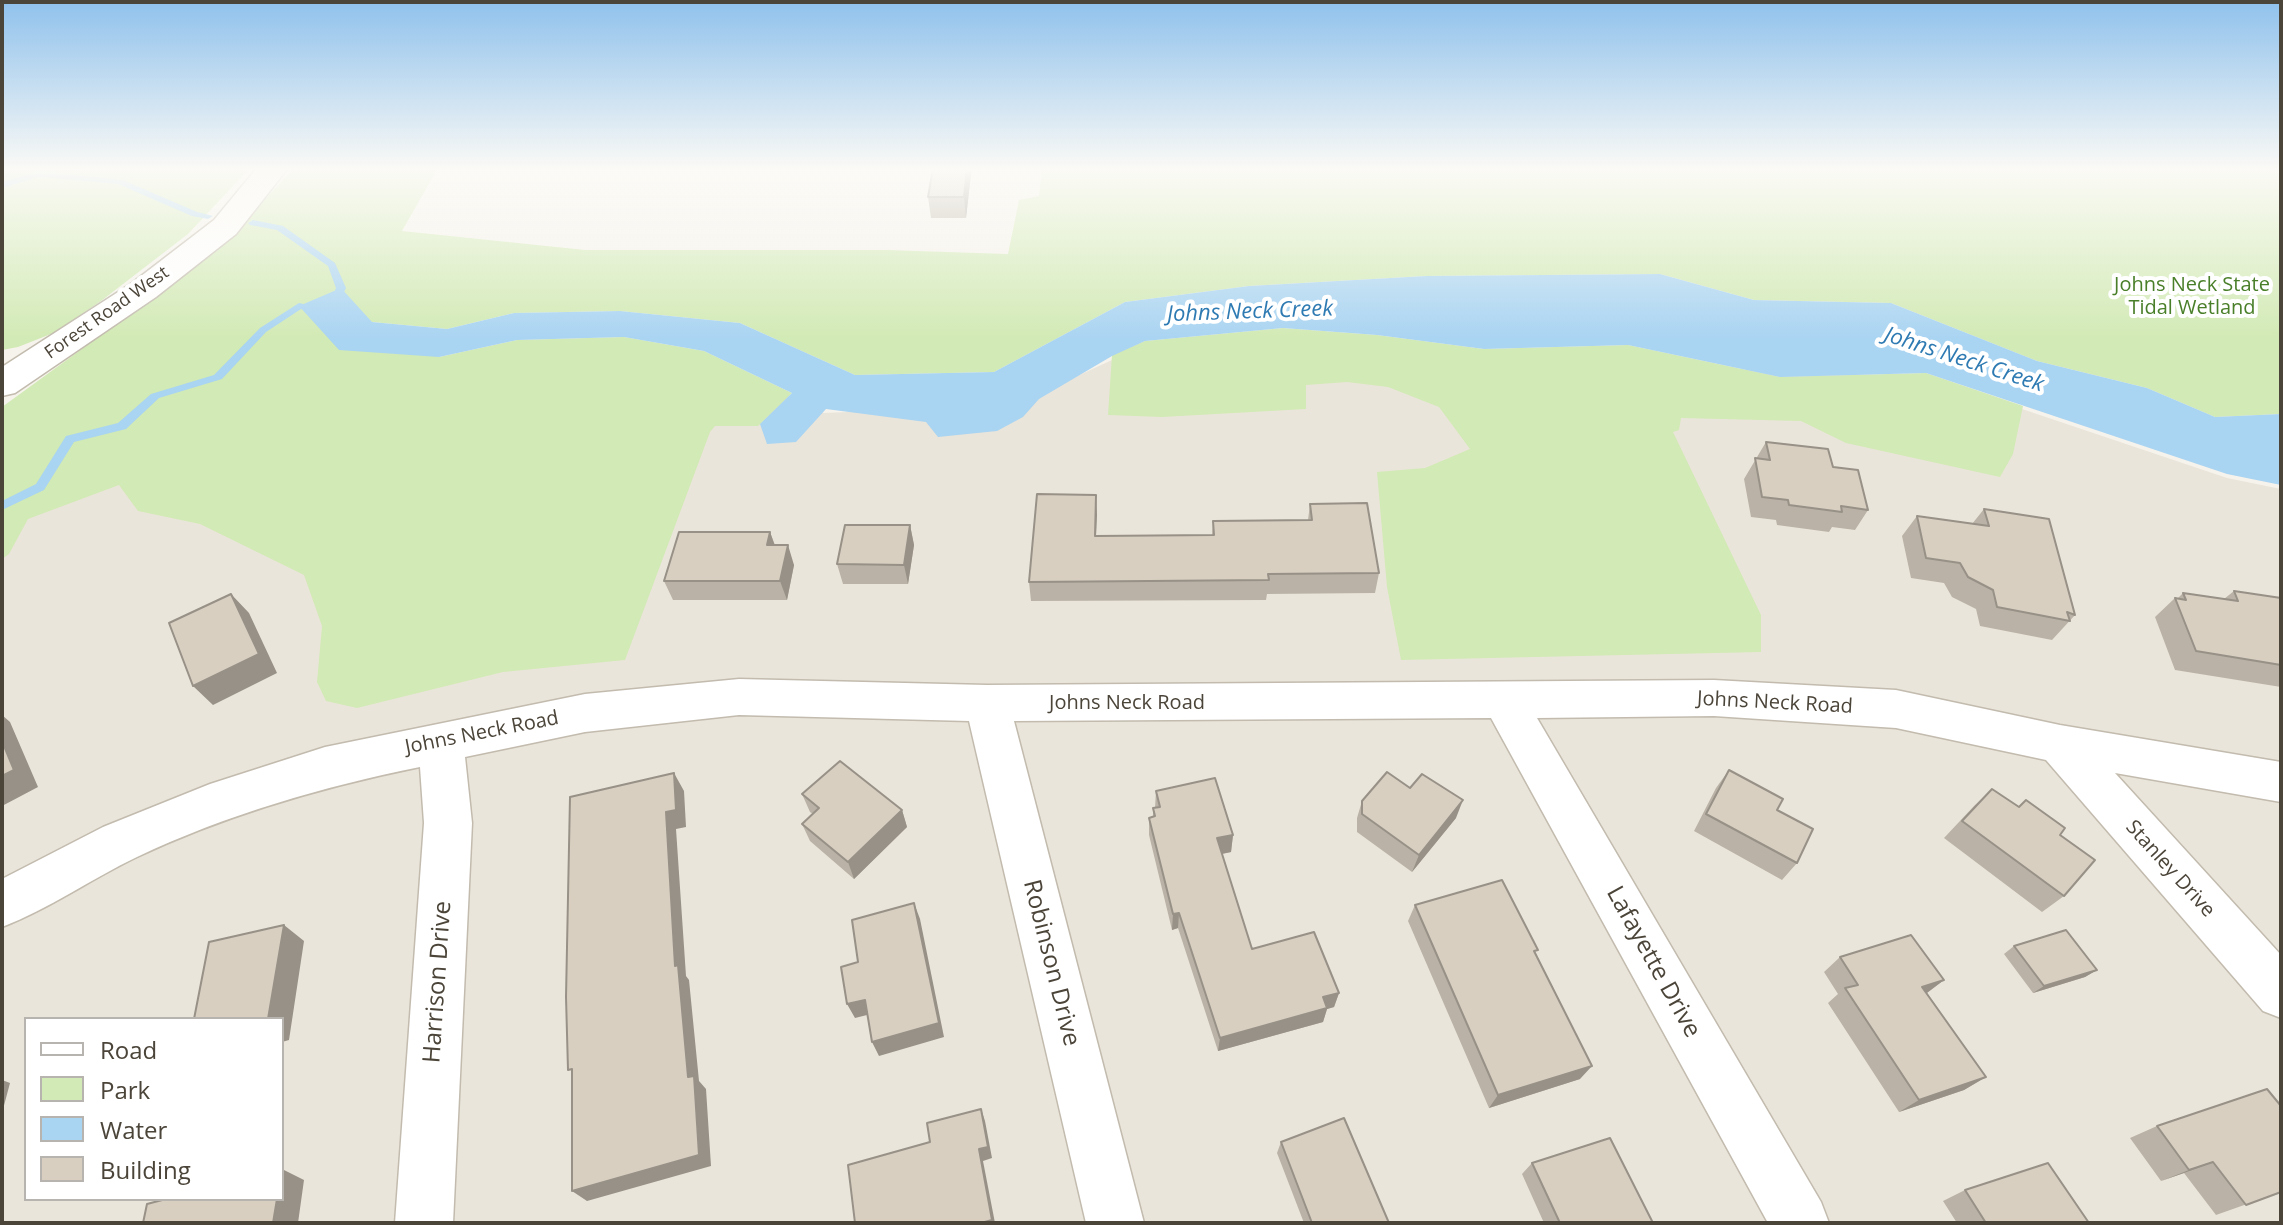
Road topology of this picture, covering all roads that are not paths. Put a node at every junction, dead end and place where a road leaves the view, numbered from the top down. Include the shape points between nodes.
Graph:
1 (226, 225) edge
2 (7, 378) edge
3 (1505, 702) junction
4 (987, 703) junction
5 (441, 741) junction
6 (2060, 744) junction
7 (2281, 782) edge
8 (2, 904) edge
9 (2281, 993) edge
10 (424, 1223) edge
11 (1115, 1223) edge
12 (1800, 1223) edge

1 - 2 street, Forest Road West via 144,290
3 - 4 street, Johns Neck Road
3 - 6 street, Johns Neck Road via 1714,698 1896,709
3 - 12 street, Lafayette Drive
4 - 5 street, Johns Neck Road via 739,697 585,713
4 - 11 street, Robinson Drive
5 - 8 street, Johns Neck Road via 325,767 210,805 120,842
5 - 10 street, Harrison Drive via 448,823
6 - 7 street, Johns Neck Road
6 - 9 street, Stanley Drive

